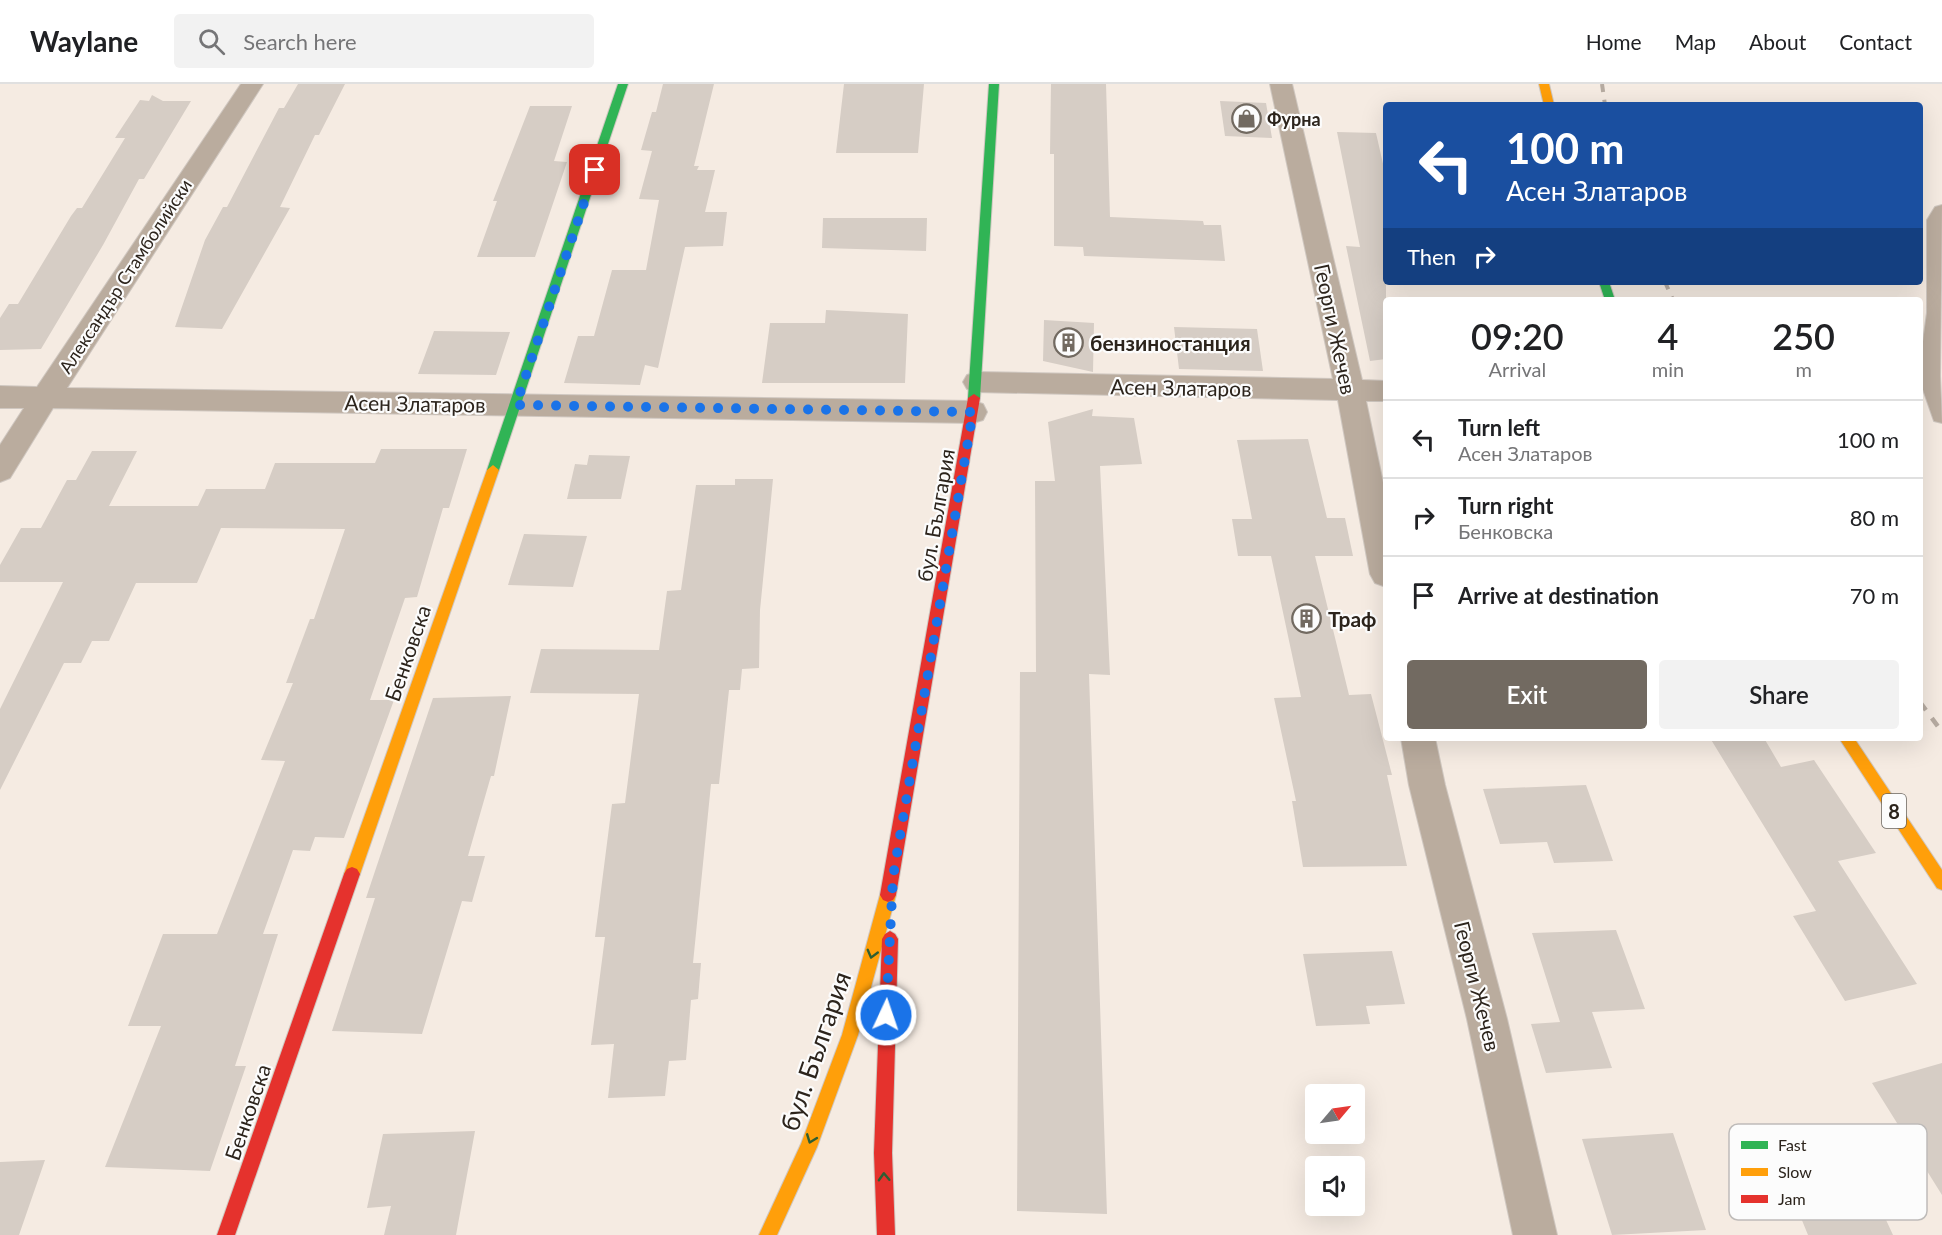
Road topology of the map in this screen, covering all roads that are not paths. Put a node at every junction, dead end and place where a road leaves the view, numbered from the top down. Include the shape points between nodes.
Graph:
1 (252, 84) edge
2 (624, 84) edge
3 (994, 84) edge
4 (1281, 84) edge
5 (1544, 84) edge
6 (1548, 102) edge
7 (1942, 212) edge
8 (976, 382) junction
9 (1350, 391) junction
10 (1383, 391) edge
11 (0, 397) edge
12 (45, 398) junction
13 (516, 405) junction
14 (973, 412) junction
15 (1942, 415) edge
16 (0, 470) edge
17 (1383, 559) edge
18 (1419, 741) edge
19 (1848, 741) edge
20 (893, 877) junction
21 (1942, 883) edge
22 (226, 1235) edge
23 (768, 1235) edge
24 (886, 1235) edge
25 (1535, 1235) edge

1 - 12 street, Александър Стамболийски
2 - 13 street, Бенковска
3 - 8 street, бул. България
4 - 9 street, Георги Жечев
5 - 6 street
7 - 15 lane via 1937,220 1937,313 1929,376
8 - 9 street, Асен Златаров
8 - 14 street, бул. България
9 - 10 street, Асен Златаров
9 - 17 street, Георги Жечев
11 - 12 street, Асен Златаров
12 - 13 street, Асен Златаров
12 - 16 street, Александър Стамболийски
13 - 14 street, Асен Златаров
13 - 22 street, Бенковска
14 - 20 street, бул. България
18 - 25 street, Георги Жечев
19 - 21 street, 8
20 -> 23 street, бул. България via 850,1035 808,1147
24 -> 20 street, бул. България via 883,1153

